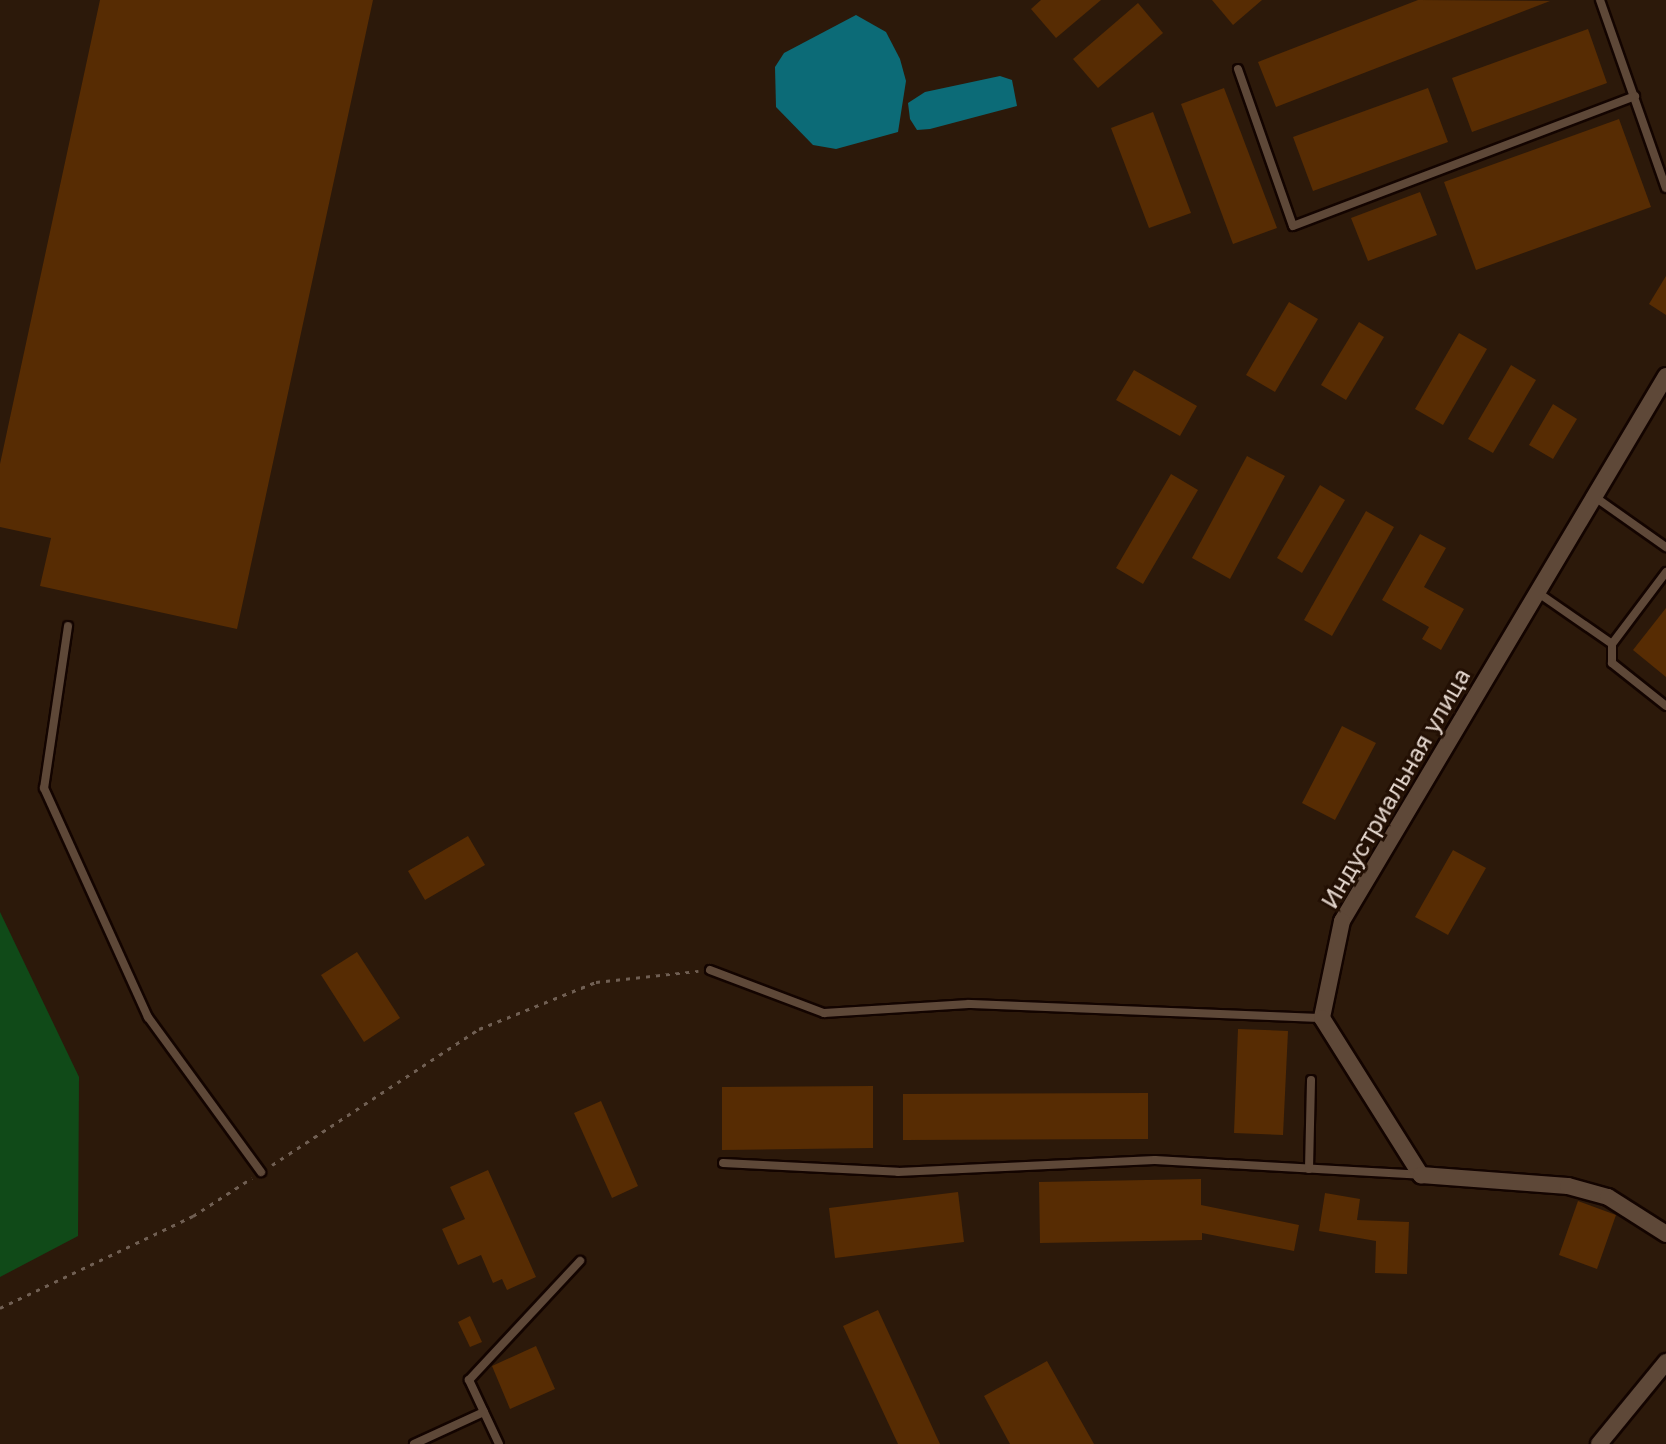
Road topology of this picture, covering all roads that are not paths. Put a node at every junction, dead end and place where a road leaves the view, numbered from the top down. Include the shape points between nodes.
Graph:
1 (1600, 0) edge
2 (1238, 69) dead end
3 (1635, 96) junction
4 (1666, 188) edge
5 (1666, 376) edge
6 (1594, 497) junction
7 (1666, 547) edge
8 (1666, 572) edge
9 (1537, 592) junction
10 (68, 626) dead end
11 (1612, 644) junction
12 (1666, 706) edge
13 (710, 970) road end
14 (1322, 1018) junction
15 (1311, 1080) dead end
16 (723, 1163) dead end
17 (1309, 1169) junction
18 (261, 1172) road end
19 (1421, 1175) junction
20 (1666, 1234) edge
21 (580, 1261) dead end
22 (1666, 1362) edge
23 (484, 1412) junction
24 (414, 1444) edge
25 (499, 1444) edge
26 (1599, 1444) edge

1 - 3 lane
2 - 3 lane via 1293,226
3 - 4 lane
5 - 6 street, Индустриальная улица
6 - 7 lane
6 - 9 street, Индустриальная улица
8 - 11 lane
9 - 11 lane
9 - 14 street, Индустриальная улица via 1342,921
10 - 18 lane via 44,788 148,1017
11 - 12 lane via 1612,663
13 - 14 lane via 824,1013 969,1004
14 - 19 street
15 - 17 lane
16 - 17 lane via 898,1172 1155,1160
17 - 19 lane
19 - 20 street via 1568,1186 1608,1197
21 - 23 lane via 469,1380
22 - 26 street
23 - 24 lane
23 - 25 lane

